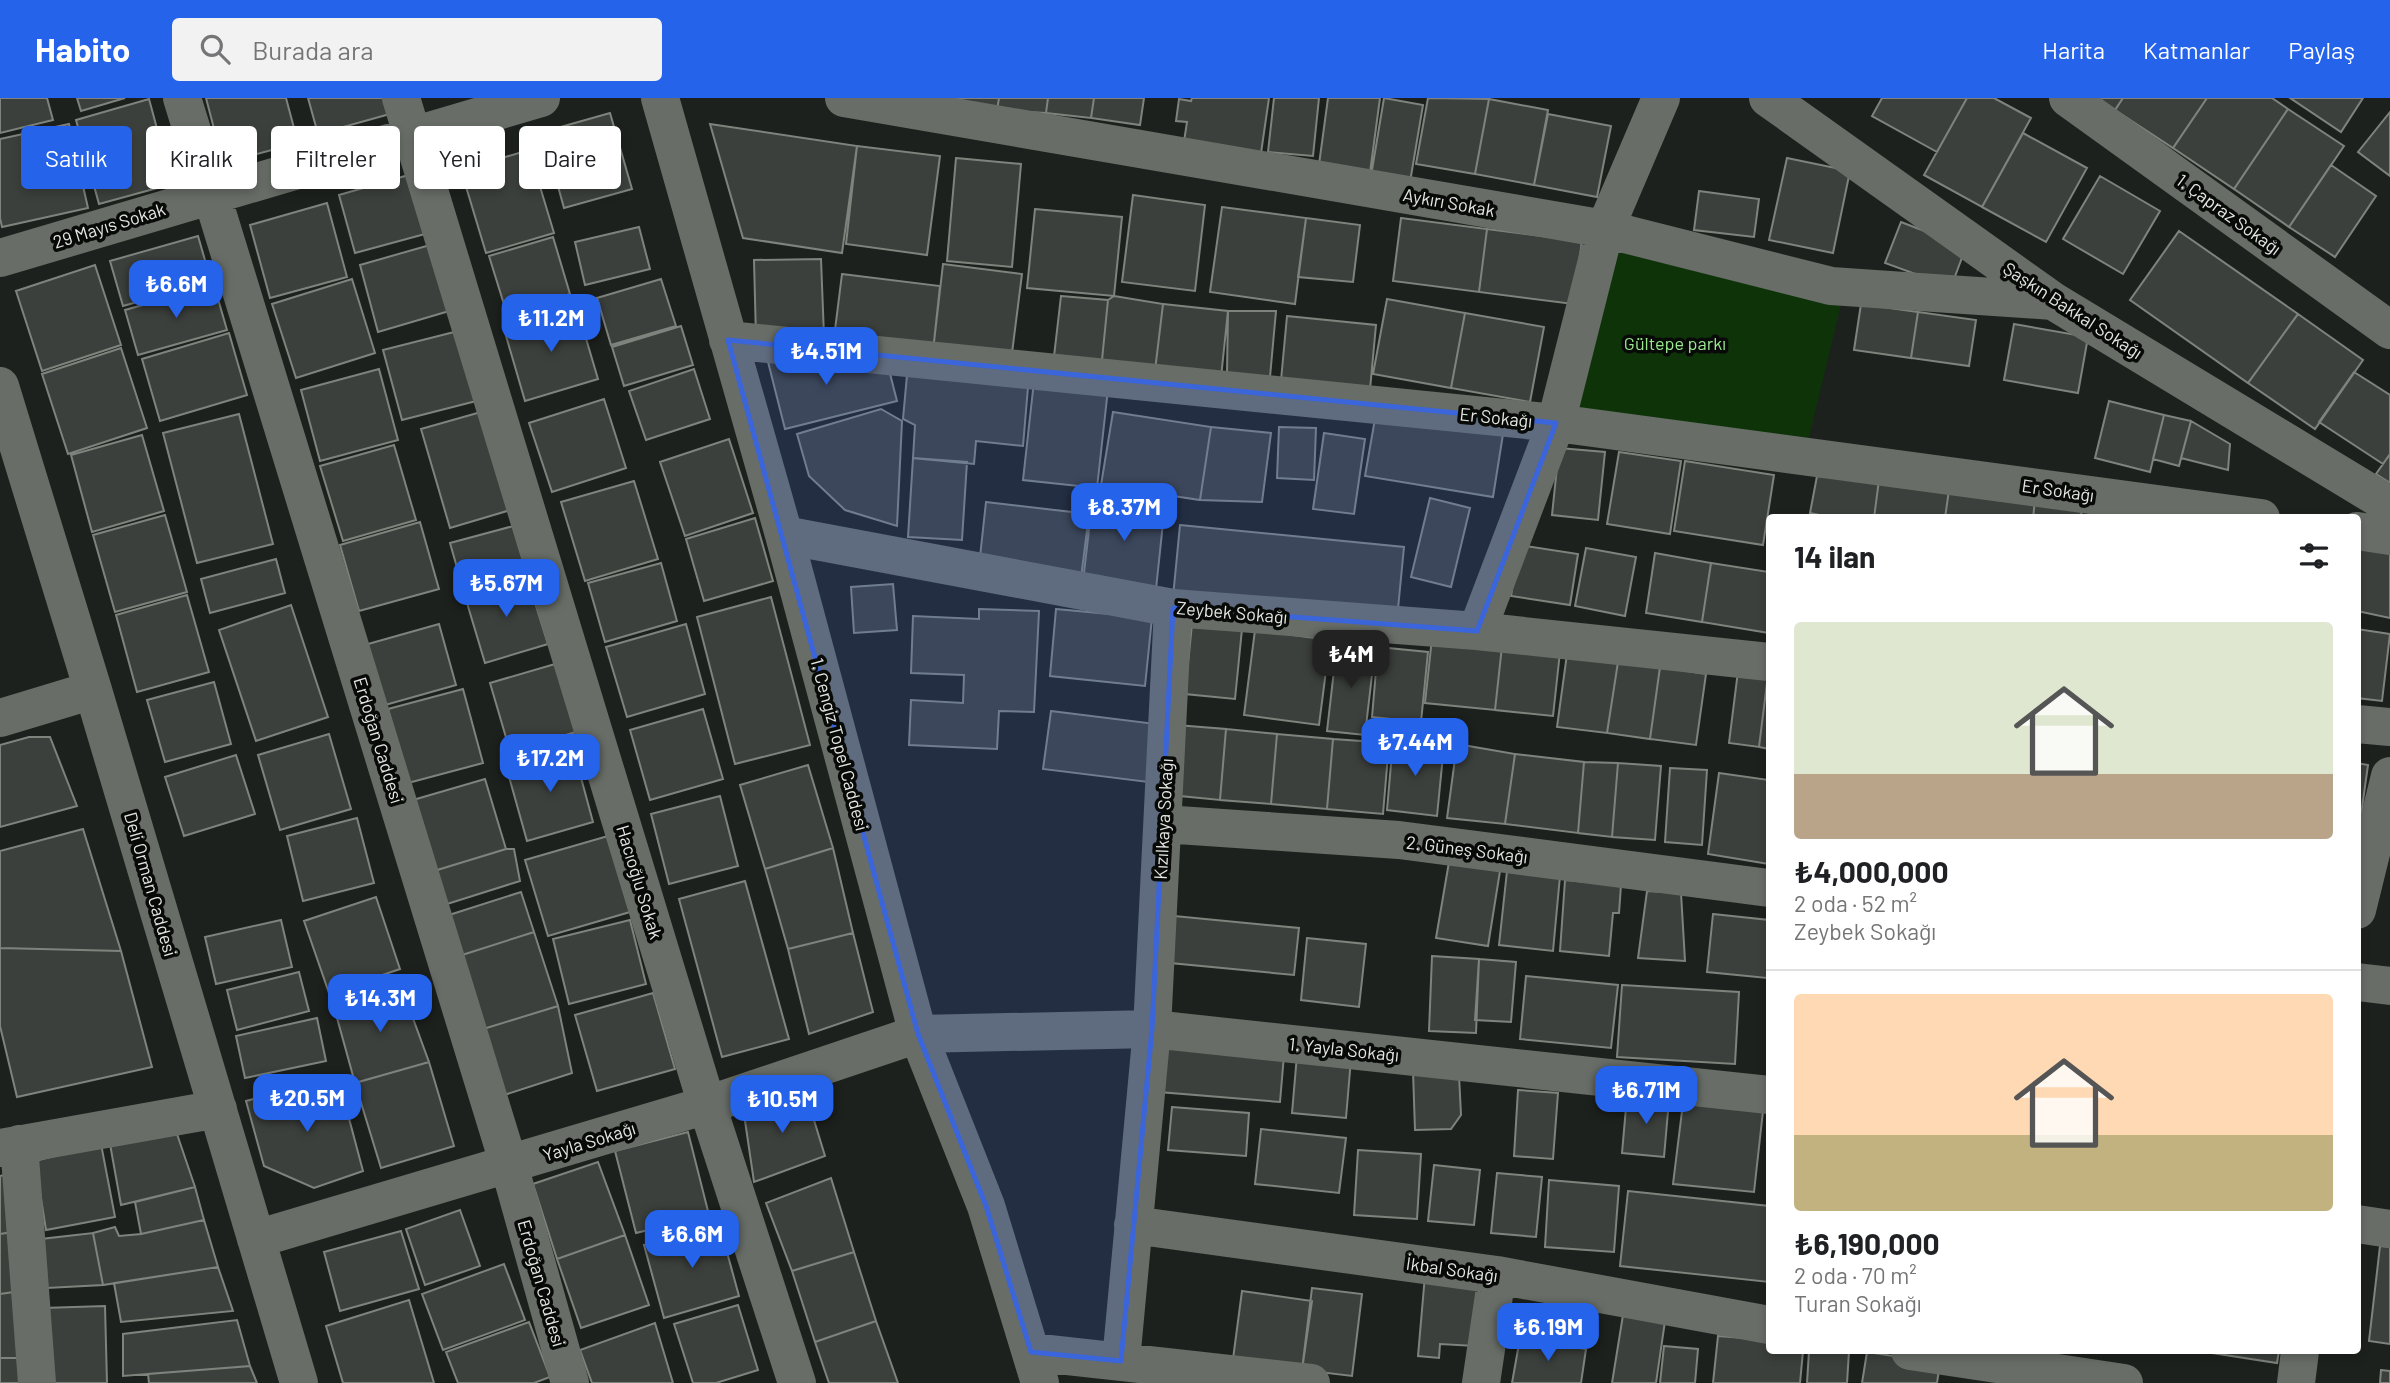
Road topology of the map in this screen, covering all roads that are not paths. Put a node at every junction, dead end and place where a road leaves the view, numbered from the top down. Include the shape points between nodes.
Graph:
1 (182, 98) edge
2 (401, 98) edge
3 (541, 98) edge
4 (660, 98) edge
5 (844, 98) edge
6 (1768, 98) edge
7 (2068, 98) edge
8 (1656, 99) edge
9 (413, 137) junction
10 (211, 194) junction
11 (1605, 229) junction
12 (0, 258) edge
13 (2053, 301) junction
14 (2390, 330) edge
15 (728, 340) junction
16 (0, 386) edge
17 (1556, 423) junction
18 (2390, 505) edge
19 (2231, 514) edge
20 (2361, 532) edge
21 (784, 535) junction
22 (2390, 536) edge
23 (1173, 608) junction
24 (1477, 631) junction
25 (1766, 662) edge
26 (93, 690) junction
27 (0, 718) edge
28 (2361, 724) edge
29 (2390, 727) edge
30 (2390, 776) edge
31 (1163, 824) junction
32 (1766, 888) edge
33 (2361, 894) edge
34 (2361, 982) edge
35 (2390, 986) edge
36 (1152, 1029) junction
37 (918, 1034) junction
38 (1766, 1095) edge
39 (707, 1105) junction
40 (218, 1110) junction
41 (10, 1146) edge
42 (509, 1165) junction
43 (1133, 1225) junction
44 (2361, 1225) edge
45 (2390, 1229) edge
46 (256, 1239) junction
47 (1497, 1275) junction
48 (1766, 1324) edge
49 (1917, 1354) edge
50 (2300, 1354) edge
51 (1121, 1361) junction
52 (1036, 1368) edge
53 (1956, 1371) edge
54 (37, 1383) edge
55 (299, 1383) edge
56 (570, 1383) edge
57 (797, 1383) edge
58 (1311, 1383) edge
59 (1481, 1383) edge
60 (2124, 1383) edge
61 (2296, 1383) edge

1 - 10 street, Erdoğan Caddesi
2 - 9 street, Hacıoğlu Sokak
3 - 9 street, 29 Mayıs Sokak
4 - 15 street, 1. Cengiz Topel Caddesi
5 - 11 street, Aykırı Sokak
6 - 13 street, Şaşkın Bakkal Sokağı
7 - 14 street, 1. Çapraz Sokağı
8 - 11 street
9 - 10 street, 29 Mayıs Sokak
9 - 39 street, Hacıoğlu Sokak
10 - 12 street, 29 Mayıs Sokak
10 - 42 street, Erdoğan Caddesi
11 - 13 street, Aykırı Sokak via 1831,286
11 - 17 street
13 - 18 street, Şaşkın Bakkal Sokağı
15 - 17 street, Er Sokağı
15 - 21 street, 1. Cengiz Topel Caddesi
16 - 26 street, Deli Orman Caddesi
17 - 19 street, Er Sokağı
17 - 24 street
20 - 22 street
21 - 23 street, Zeybek Sokağı
21 - 37 street, 1. Cengiz Topel Caddesi
23 - 24 street, Zeybek Sokağı
23 - 31 street, Kızılkaya Sokağı
24 - 25 street, Zeybek Sokağı
26 - 27 street
26 - 40 street, Deli Orman Caddesi
28 - 29 street
30 - 33 street
31 - 32 street, 2. Güneş Sokağı via 1399,840
31 - 36 street, Kızılkaya Sokağı
34 - 35 street
36 - 37 street, 1. Yayla Sokağı
36 - 38 street, 1. Yayla Sokağı
36 - 43 street, Kızılkaya Sokağı
37 - 39 street, Yayla Sokağı
37 - 52 street, 1. Cengiz Topel Caddesi via 986,1206
39 - 42 street, Yayla Sokağı
39 - 57 street, Hacıoğlu Sokak
40 - 41 street
40 - 46 street, Deli Orman Caddesi
41 - 54 street
42 - 46 street, Yayla Sokağı
42 - 56 street, Erdoğan Caddesi
43 - 47 street, İkbal Sokağı
43 - 51 street, Kızılkaya Sokağı
44 - 45 street
46 - 55 street, Deli Orman Caddesi
47 - 48 street, İkbal Sokağı
47 - 59 street
49 - 53 street
50 - 61 street
51 - 52 street
51 - 58 street
53 - 60 street

